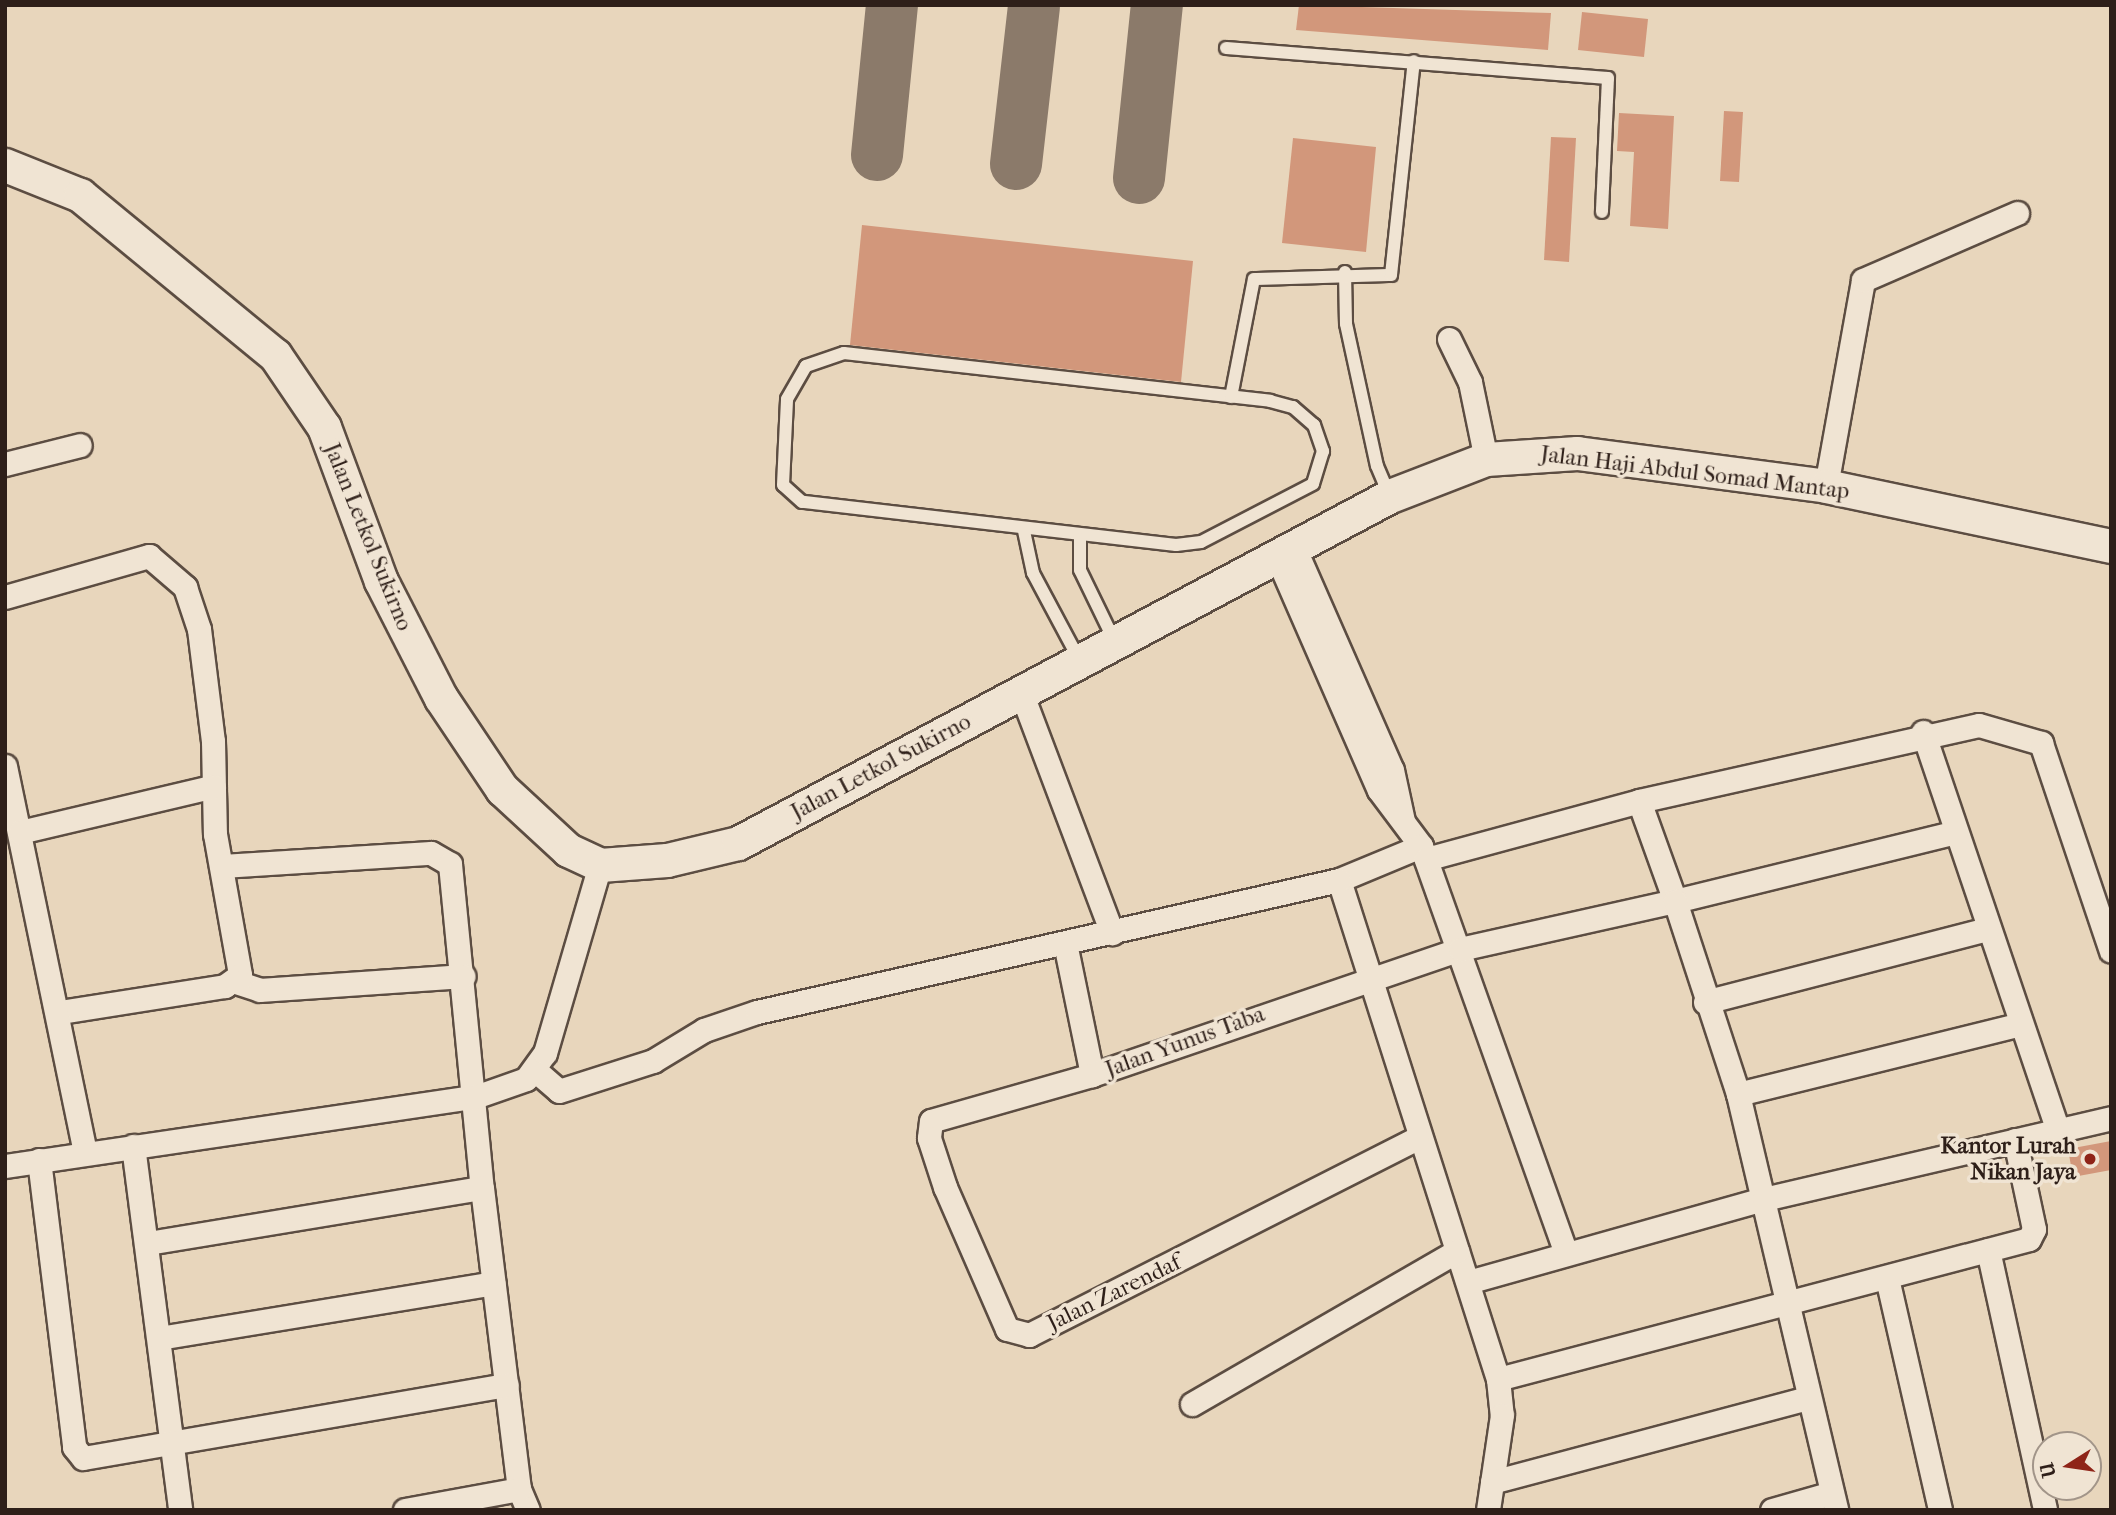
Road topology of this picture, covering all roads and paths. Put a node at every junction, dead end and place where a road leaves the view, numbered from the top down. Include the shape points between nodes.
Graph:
1 (1226, 48) dead end
2 (1414, 61) junction
3 (5, 165) edge
4 (1602, 212) dead end
5 (2017, 214) dead end
6 (1345, 272) junction
7 (1449, 339) dead end
8 (1231, 397) junction
9 (80, 445) dead end
10 (1486, 459) junction
11 (5, 464) edge
12 (1826, 486) junction
13 (1390, 496) junction
14 (1024, 531) junction
15 (1080, 539) junction
16 (2111, 546) edge
17 (1284, 552) junction
18 (5, 597) edge
19 (1115, 642) junction
20 (1080, 661) junction
21 (1021, 692) junction
22 (1923, 732) junction
23 (6, 770) edge
24 (214, 786) junction
25 (1639, 801) junction
26 (20, 832) junction
27 (1956, 832) junction
28 (1423, 852) junction
29 (600, 865) junction
30 (222, 866) junction
31 (1339, 880) junction
32 (1675, 901) junction
33 (1988, 929) junction
34 (1112, 933) junction
35 (1065, 943) junction
36 (1460, 949) junction
37 (2111, 951) edge
38 (464, 976) junction
39 (1367, 979) junction
40 (236, 982) junction
41 (1705, 1002) junction
42 (61, 1012) junction
43 (2020, 1024) junction
44 (536, 1071) junction
45 (1092, 1075) junction
46 (1738, 1094) junction
47 (475, 1097) junction
48 (2111, 1118) edge
49 (2058, 1130) junction
50 (1417, 1138) junction
51 (2015, 1140) junction
52 (133, 1146) junction
53 (85, 1153) junction
54 (39, 1160) junction
55 (5, 1166) edge
56 (482, 1188) junction
57 (1764, 1199) junction
58 (148, 1242) junction
59 (1988, 1250) junction
60 (1457, 1251) junction
61 (1566, 1253) junction
62 (1886, 1278) junction
63 (1468, 1282) junction
64 (494, 1283) junction
65 (1787, 1303) junction
66 (159, 1338) junction
67 (1497, 1379) junction
68 (507, 1385) junction
69 (1808, 1398) junction
70 (1192, 1404) dead end
71 (172, 1443) junction
72 (1492, 1482) junction
73 (524, 1499) edge
74 (1834, 1502) edge
75 (180, 1510) edge
76 (405, 1510) edge
77 (1488, 1510) edge
78 (1772, 1510) edge
79 (1940, 1510) edge
80 (2045, 1510) edge

1 - 2 lane
2 - 4 lane via 1608,78
2 - 6 lane via 1391,275
3 - 29 main road, Jalan Letkol Sukirno via 80,195 275,355 324,427 381,581 441,698 502,789 568,849
5 - 12 street via 1863,281
6 - 8 lane via 1254,279
6 - 13 lane via 1346,324 1377,466
7 - 10 street via 1470,382
8 - 14 lane via 844,353 806,366 787,399 783,427 783,485 793,497
8 - 15 lane via 1293,407 1314,425 1323,451 1313,484 1201,542
9 - 11 street
10 - 12 main road, Jalan Haji Abdul Somad Mantap via 1577,453
10 - 13 main road, Jalan Haji Abdul Somad Mantap
12 - 16 main road, Jalan Haji Abdul Somad Mantap
13 - 17 main road, Jalan Haji Abdul Somad Mantap
14 - 15 lane
14 - 20 lane via 1033,573
15 - 19 lane via 1080,570
17 - 19 main road, Jalan Letkol Sukirno
17 - 28 street via 1392,770 1403,821
18 - 24 street via 141,556 157,559 185,587 200,629
19 - 20 main road, Jalan Letkol Sukirno
20 - 21 main road, Jalan Letkol Sukirno
21 - 29 main road, Jalan Letkol Sukirno via 738,843 667,860
21 - 34 street
22 - 25 street
22 - 27 street
22 - 37 street via 1970,724 2039,740
23 - 26 street
24 - 26 street
24 - 30 street
25 - 28 street
25 - 32 street
26 - 42 street
27 - 32 street, Jalan Yunus Taba
27 - 33 street
28 - 31 street
28 - 36 street
29 - 44 street
30 - 38 street via 442,856 455,874
30 - 40 street via 240,959
31 - 34 street
31 - 39 street
32 - 36 street, Jalan Yunus Taba
32 - 41 street
33 - 41 street
33 - 43 street
34 - 35 street
35 - 44 street via 757,1012 704,1030 653,1061 559,1091
35 - 45 street, Jalan Yunus Taba
36 - 39 street, Jalan Yunus Taba
36 - 61 street
38 - 40 street via 260,990
38 - 47 street
39 - 45 street, Jalan Yunus Taba
39 - 50 street
40 - 42 street
41 - 46 street
42 - 53 street
43 - 46 street
43 - 49 street
44 - 47 street
45 - 50 street, Jalan Zarendaf via 931,1121 929,1138 944,1187 1007,1329 1029,1335
46 - 57 street
47 - 52 street
47 - 56 street
48 - 49 street
49 - 51 street
50 - 60 street
51 - 57 street
51 - 59 street via 2034,1229 2029,1239
52 - 53 street
52 - 58 street
53 - 54 street
54 - 55 street
54 - 71 street via 76,1454 99,1458
56 - 58 street
56 - 64 street
57 - 61 street
57 - 65 street
58 - 66 street
59 - 62 street
59 - 80 street
60 - 63 street
60 - 70 street
61 - 63 street
62 - 65 street
62 - 79 street
63 - 67 street
64 - 66 street
64 - 68 street
65 - 67 street
65 - 69 street
66 - 71 street
67 - 72 street via 1502,1415
68 - 71 street
68 - 73 street
69 - 72 street
69 - 74 street
71 - 75 street
72 - 77 street
73 - 76 street
74 - 78 street

